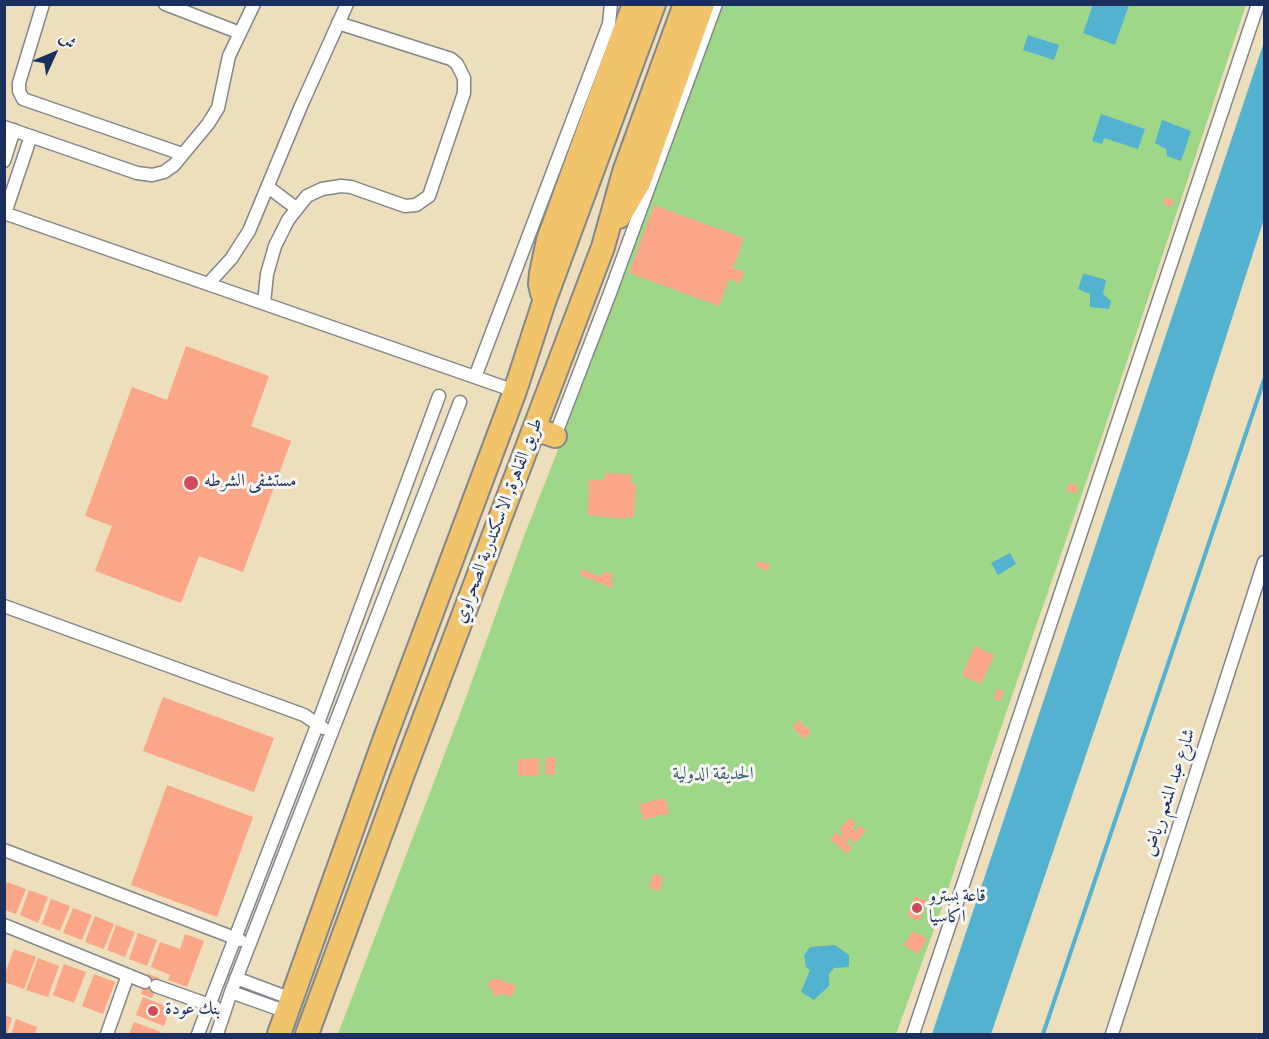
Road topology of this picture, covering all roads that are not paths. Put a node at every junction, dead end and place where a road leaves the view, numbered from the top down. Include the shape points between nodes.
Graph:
1 (43, 4) edge
2 (255, 4) edge
3 (347, 4) edge
4 (611, 4) edge
5 (634, 4) edge
6 (654, 4) edge
7 (685, 4) edge
8 (703, 4) edge
9 (716, 4) edge
10 (1258, 4) edge
11 (171, 5) edge
12 (338, 23) junction
13 (240, 33) junction
14 (9, 128) edge
15 (31, 136) junction
16 (182, 154) junction
17 (4, 161) edge
18 (268, 187) junction
19 (296, 207) junction
20 (5, 213) edge
21 (608, 233) junction
22 (208, 284) junction
23 (544, 302) junction
24 (264, 303) junction
25 (475, 377) junction
26 (515, 392) junction
27 (439, 396) dead end
28 (460, 402) dead end
29 (545, 433) junction
30 (1264, 562) edge
31 (4, 606) edge
32 (318, 723) junction
33 (331, 734) junction
34 (4, 850) edge
35 (4, 925) edge
36 (234, 938) junction
37 (250, 944) junction
38 (128, 975) junction
39 (236, 978) junction
40 (231, 992) junction
41 (209, 1005) junction
42 (290, 1006) junction
43 (225, 1010) junction
44 (107, 1035) edge
45 (198, 1035) edge
46 (218, 1035) edge
47 (279, 1035) edge
48 (307, 1035) edge
49 (913, 1035) edge
50 (1112, 1035) edge

1 - 16 street via 19,83 23,99
2 - 13 street
3 - 12 street
4 - 25 street via 609,24
5 - 23 highway via 548,240 540,284
6 - 23 highway, طريق القاهرة, الاسكندرية الصحراوي
7 - 21 highway, طريق القاهرة, الاسكندرية الصحراوي via 624,172
8 - 21 highway via 639,183
9 - 29 street via 610,293
10 - 49 street
11 - 13 street
12 - 18 street
12 - 19 street via 451,59 462,70 464,93 432,191 421,203 405,206 361,190 331,186 314,192
13 - 16 street via 226,65 218,108
14 - 15 street
14 - 17 street
15 - 16 street via 144,175 164,172
15 - 20 street
18 - 19 street
18 - 22 street via 241,245
19 - 24 street via 275,246
20 - 22 street
21 - 29 highway, طريق القاهرة, الاسكندرية الصحراوي
22 - 24 street
23 - 26 highway, طريق القاهرة, الاسكندرية الصحراوي
24 - 25 street
25 - 26 street
26 - 42 highway, طريق القاهرة, الاسكندرية الصحراوي via 385,738
27 - 32 street
28 - 33 street
29 - 48 highway, طريق القاهرة, الاسكندرية الصحراوي via 403,774
30 - 50 street, شارع عبد المنعم رياض
31 - 32 street
32 - 33 street
32 - 36 street
33 - 37 street
34 - 36 street
35 - 38 street
36 - 37 street
36 - 41 street
37 - 39 street
38 - 41 street
38 - 44 street
39 - 40 street
39 - 42 street
40 - 42 street
40 - 43 street
41 - 43 street
41 - 45 street
42 - 47 highway, طريق القاهرة, الاسكندرية الصحراوي
43 - 46 street

